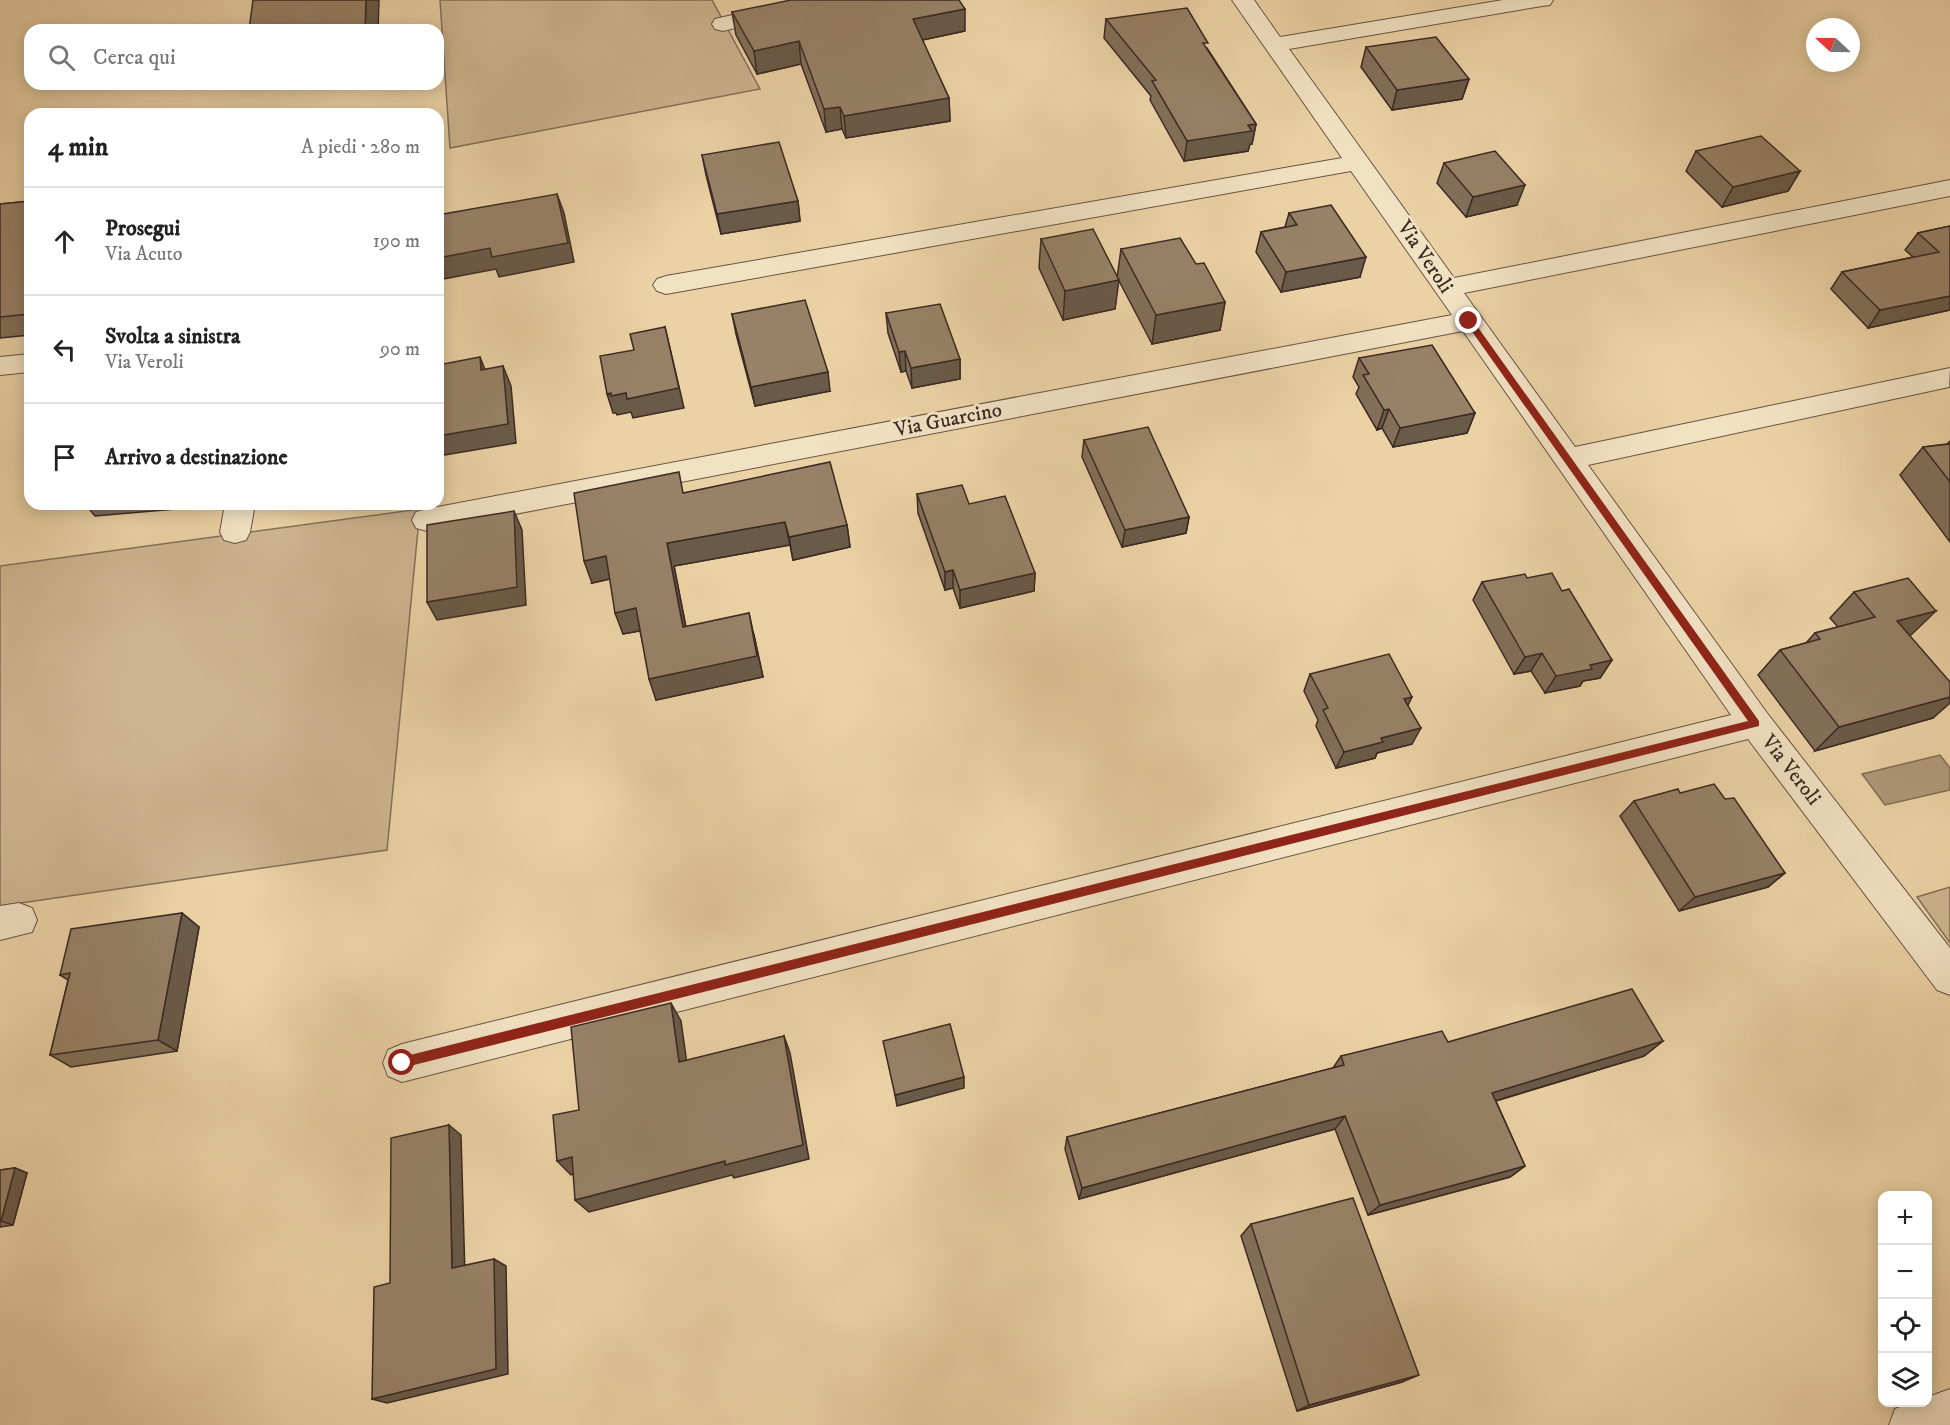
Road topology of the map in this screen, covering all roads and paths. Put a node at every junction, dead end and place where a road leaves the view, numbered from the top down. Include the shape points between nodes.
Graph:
1 (824, 0) edge
2 (1244, 0) edge
3 (1542, 0) edge
4 (723, 24) dead end
5 (1276, 44) junction
6 (1360, 162) junction
7 (1950, 188) edge
8 (666, 285) dead end
9 (1446, 288) junction
10 (1469, 321) junction
11 (24, 364) edge
12 (0, 366) edge
13 (1949, 377) edge
14 (1567, 459) junction
15 (427, 520) dead end
16 (1755, 723) junction
17 (1950, 977) edge
18 (402, 1063) dead end
19 (1950, 1412) edge
20 (1911, 1425) edge

1 - 4 street
2 - 5 street, Via Veroli
3 - 5 street
5 - 6 street, Via Veroli
6 - 8 street
6 - 9 street, Via Veroli
7 - 9 street
9 - 10 street, Via Veroli
10 - 14 street, Via Veroli
10 - 15 street, Via Guarcino
11 - 12 street
13 - 14 street
14 - 16 street, Via Veroli
16 - 17 street, Via Veroli
16 - 18 street
19 - 20 street

